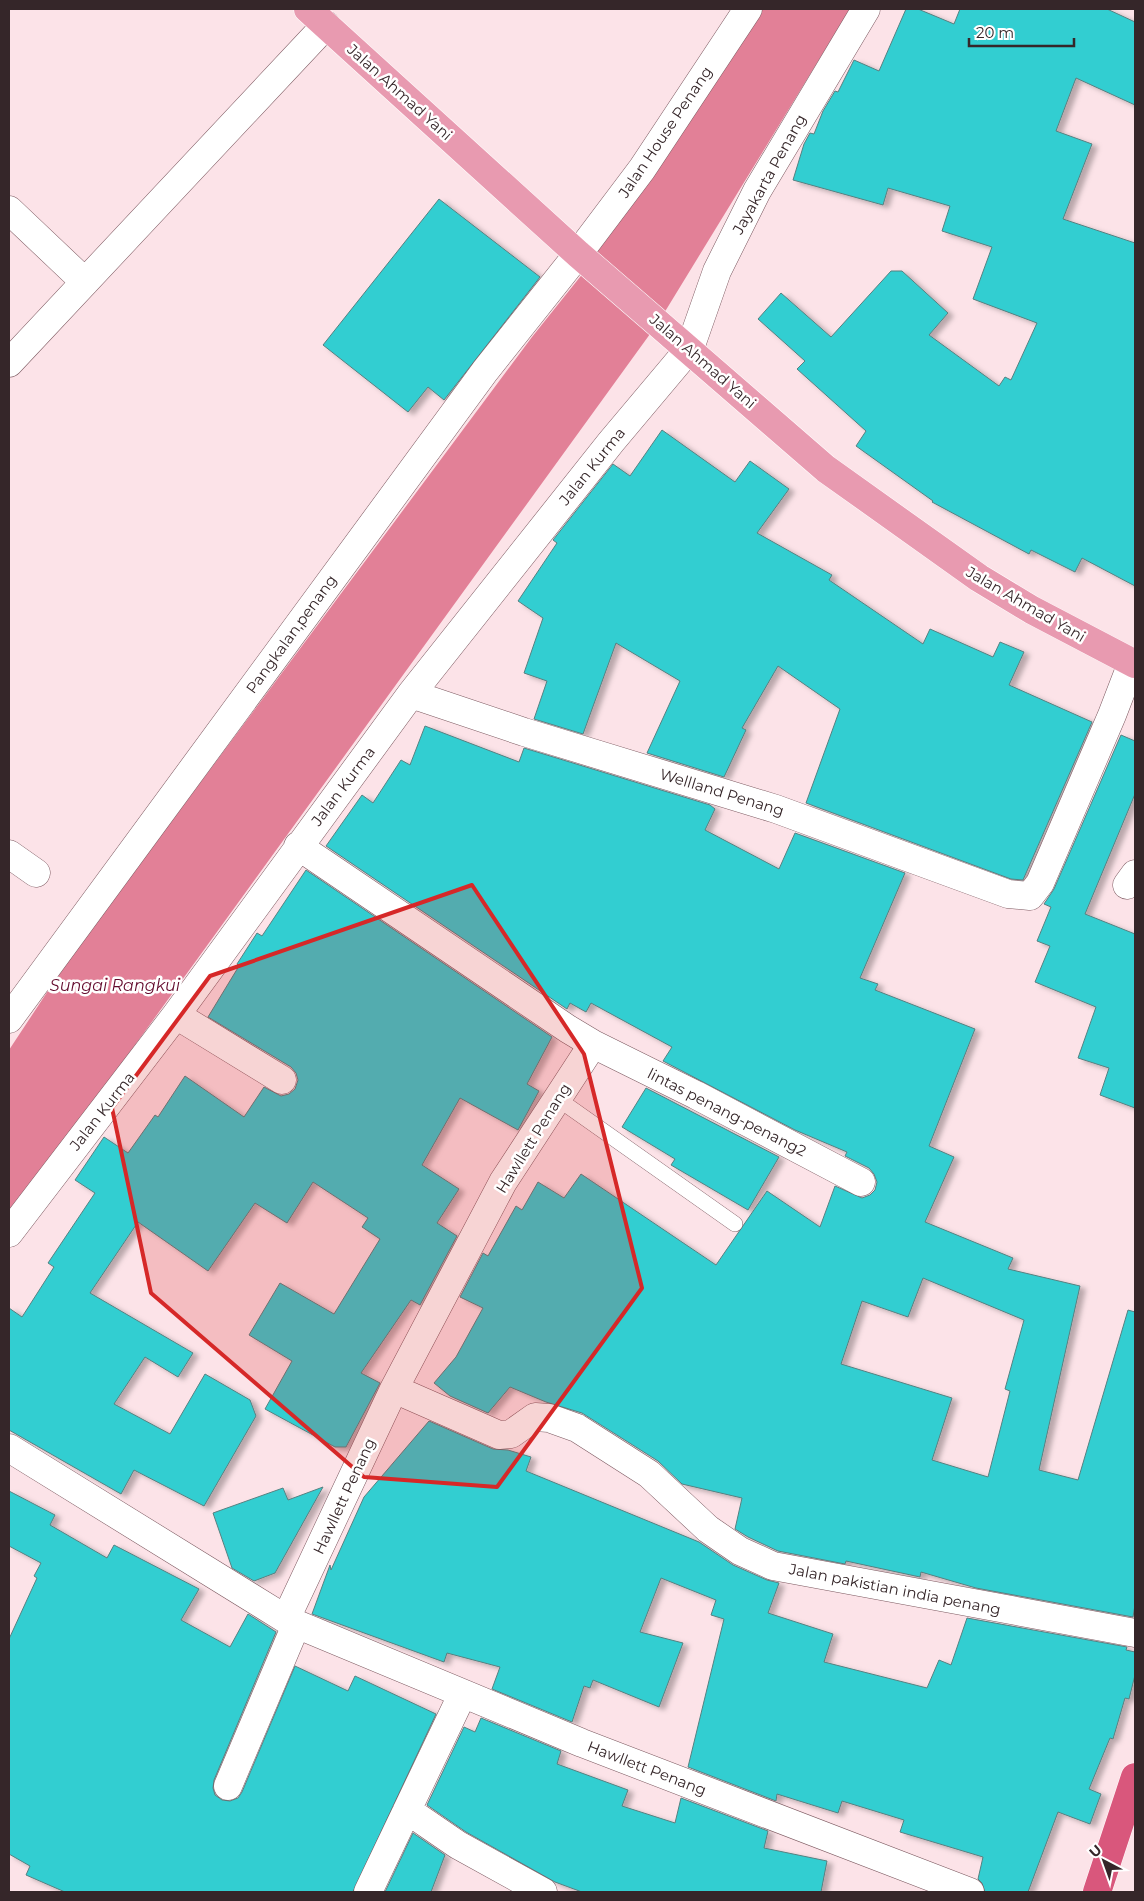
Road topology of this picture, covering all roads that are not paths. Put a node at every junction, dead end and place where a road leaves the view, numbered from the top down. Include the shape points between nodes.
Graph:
1 (748, 9) edge
2 (866, 9) edge
3 (317, 17) edge
4 (14, 216) edge
5 (583, 258) junction
6 (85, 282) junction
7 (682, 342) junction
8 (9, 363) edge
9 (1134, 663) edge
10 (411, 694) junction
11 (298, 846) junction
12 (9, 854) edge
13 (36, 873) dead end
14 (176, 1015) junction
15 (9, 1019) edge
16 (593, 1044) junction
17 (282, 1080) dead end
18 (558, 1099) junction
19 (861, 1182) dead end
20 (735, 1224) dead end
21 (9, 1233) edge
22 (394, 1389) junction
23 (9, 1448) edge
24 (292, 1623) junction
25 (1135, 1634) edge
26 (462, 1695) junction
27 (1135, 1777) edge
28 (228, 1786) dead end
29 (407, 1810) junction
30 (368, 1892) edge
31 (543, 1892) edge
32 (970, 1892) edge
33 (1097, 1892) edge

1 - 5 street, Jalan House Penang
2 - 7 street, Jayakarta Penang via 757,192
3 - 5 main road, Jalan Ahmad Yani
3 - 6 street
4 - 6 street
5 - 7 main road, Jalan Ahmad Yani
5 - 15 street, Pangkalan,penang via 461,403
6 - 8 street
7 - 9 main road, Jalan Ahmad Yani via 826,469 882,511 1032,610
7 - 10 street, Jalan Kurma via 611,442
9 - 10 street, Wellland Penang via 1040,883 1030,896 1008,894 776,808 524,732
10 - 11 street, Jalan Kurma
11 - 14 street, Jalan Kurma
11 - 16 street
12 - 13 street
14 - 17 street
14 - 21 street, Jalan Kurma
16 - 18 street, Hawllett Penang
16 - 19 street, lintas penang-penang2
18 - 20 lane
18 - 22 street, Hawllett Penang via 503,1182
22 - 24 street, Hawllett Penang via 291,1608
22 - 25 street, Jalan pakistian india penang via 499,1434 511,1434 535,1417 550,1418 577,1428 648,1474 708,1529 740,1551 773,1566
23 - 24 street
24 - 26 street, Hawllett Penang
24 - 28 street
26 - 29 street
26 - 32 street, Hawllett Penang
27 - 33 highway
29 - 30 street
29 - 31 street via 458,1845

